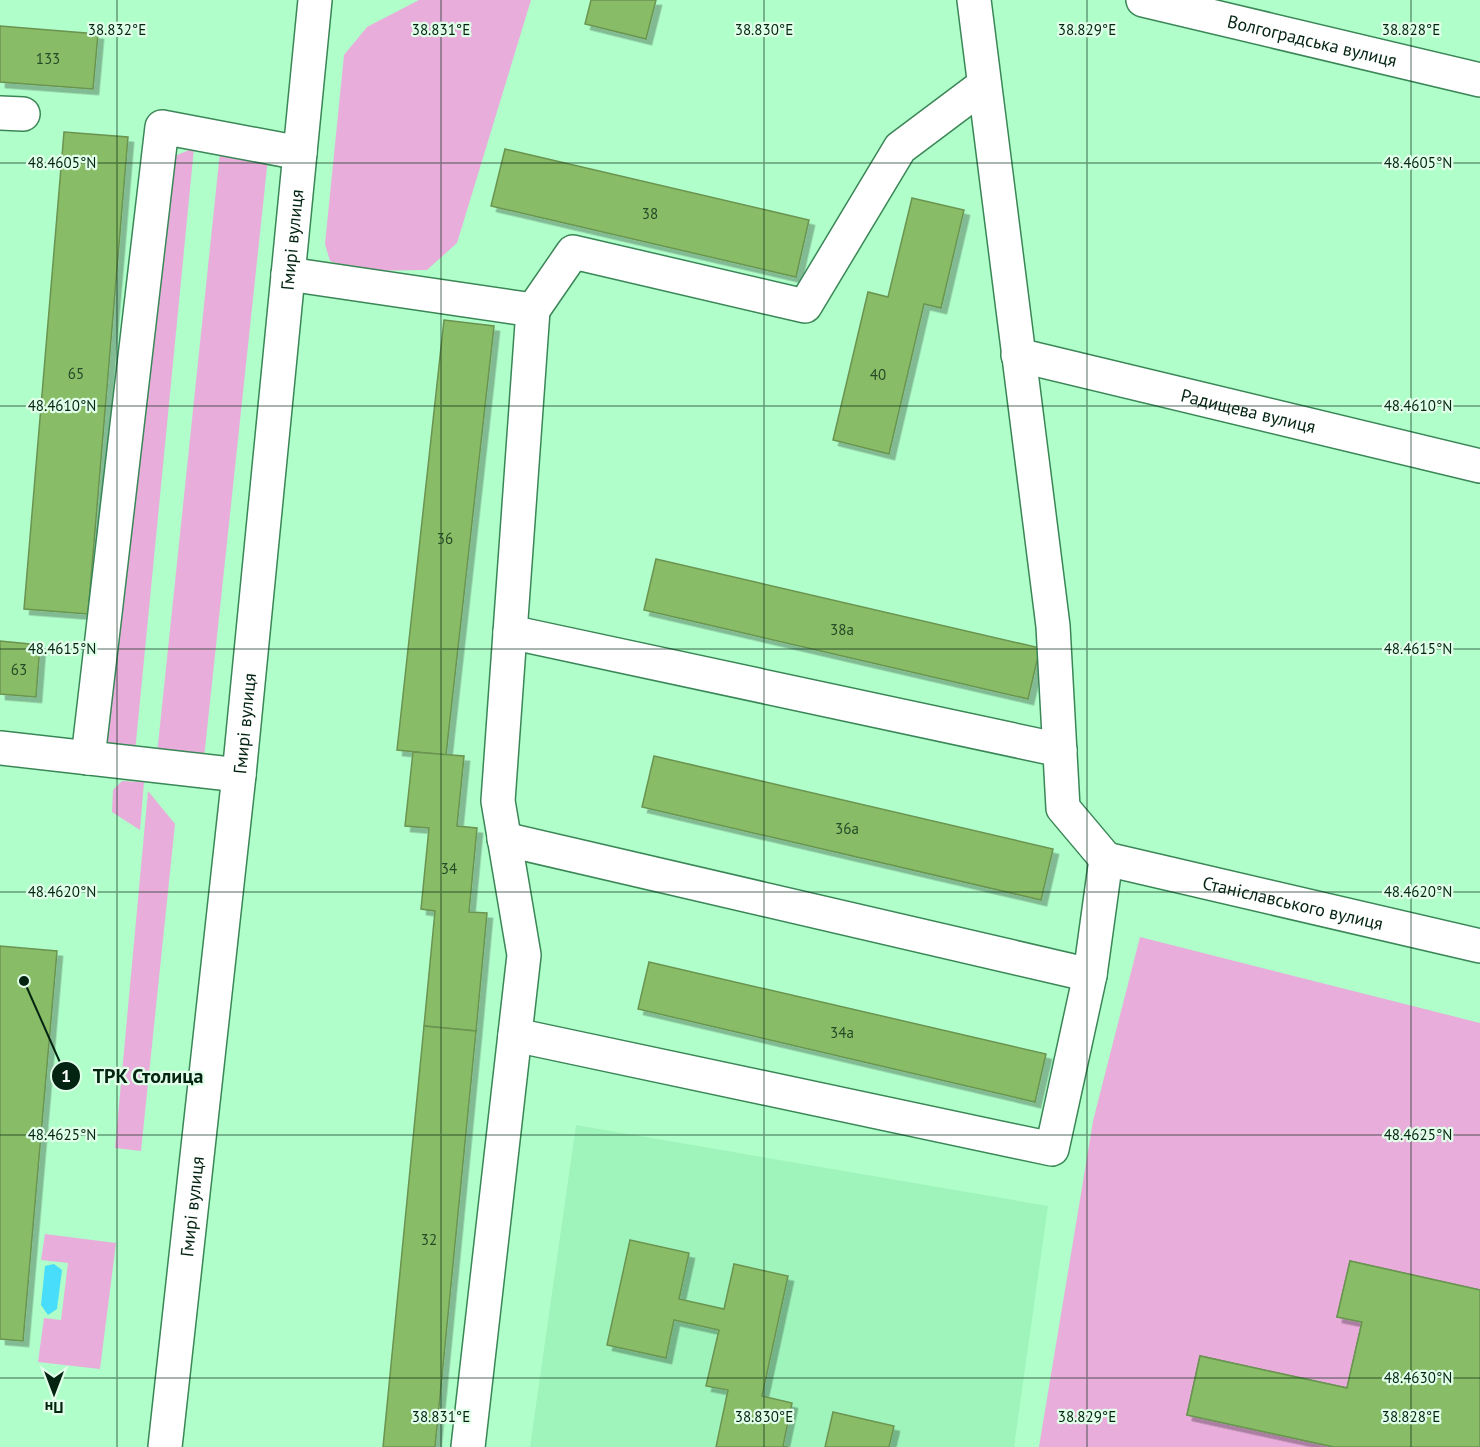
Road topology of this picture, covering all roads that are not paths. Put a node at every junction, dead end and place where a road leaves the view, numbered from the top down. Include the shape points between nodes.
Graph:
1 (315, 0) edge
2 (974, 0) edge
3 (1143, 0) edge
4 (1480, 80) edge
5 (984, 85) junction
6 (300, 153) junction
7 (288, 274) junction
8 (533, 310) junction
9 (1018, 355) junction
10 (1480, 466) edge
11 (510, 632) junction
12 (0, 748) edge
13 (1060, 750) junction
14 (87, 758) junction
15 (239, 775) junction
16 (504, 839) junction
17 (1106, 859) junction
18 (1480, 946) edge
19 (1090, 975) junction
20 (515, 1035) junction
21 (165, 1447) edge
22 (468, 1447) edge

1 - 6 street, Гмирі вулиця
2 - 5 street
3 - 4 street, Волгоградська вулиця
5 - 8 street via 900,148 805,306 573,252
5 - 9 street
6 - 7 street, Гмирі вулиця
6 - 14 street via 162,127
7 - 8 street
7 - 15 street, Гмирі вулиця
8 - 11 street
9 - 10 street, Радищева вулиця
9 - 13 street via 1053,626
11 - 13 street
11 - 16 street via 498,801
12 - 14 street
13 - 17 street via 1063,808
14 - 15 street
15 - 21 street, Гмирі вулиця
16 - 19 street
16 - 20 street via 524,955
17 - 18 street, Станіславського вулиця
17 - 19 street
19 - 20 street via 1052,1149
20 - 22 street

